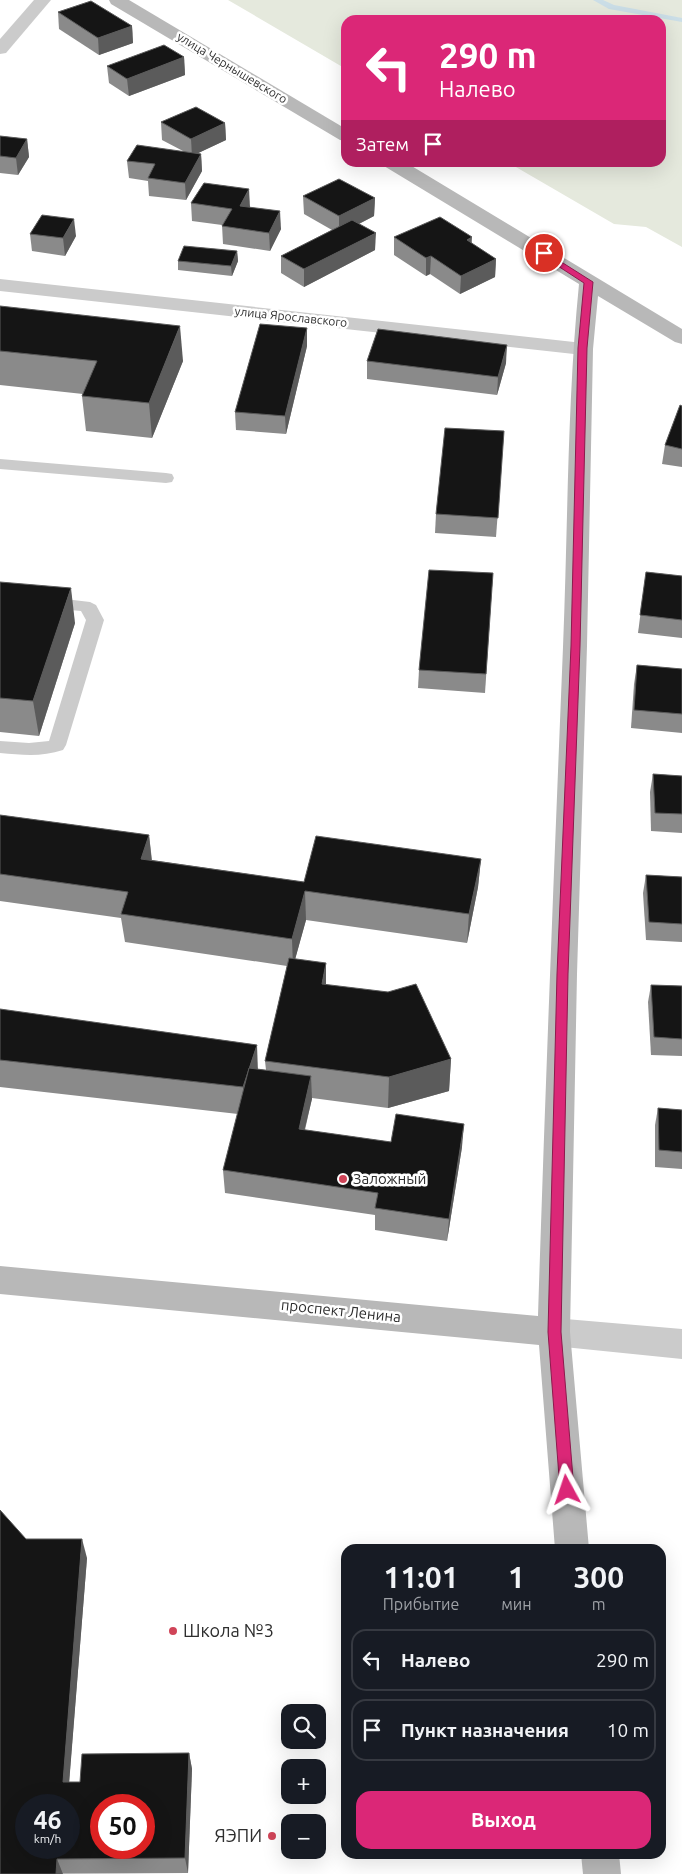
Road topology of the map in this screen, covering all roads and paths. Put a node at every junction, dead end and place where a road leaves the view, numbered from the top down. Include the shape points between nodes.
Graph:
1 (43, 0) edge
2 (117, 0) edge
3 (0, 49) edge
4 (341, 133) edge
5 (399, 167) edge
6 (589, 282) junction
7 (0, 285) edge
8 (682, 338) edge
9 (583, 348) junction
10 (0, 464) edge
11 (166, 478) dead end
12 (0, 604) edge
13 (0, 746) edge
14 (0, 1280) edge
15 (554, 1332) junction
16 (682, 1344) edge
17 (572, 1544) edge
18 (600, 1859) edge
19 (602, 1874) edge

1 - 3 street
2 - 4 main road, улица Чернышевского
5 - 6 main road
6 - 8 main road
6 - 9 main road
7 - 9 street, улица Ярославского
9 - 15 main road
10 - 11 lane
12 - 13 lane via 14,599 84,606 90,609 95,620 57,745 36,750
14 - 15 main road, проспект Ленина
15 - 16 street, проспект Ленина
15 - 17 main road
18 - 19 main road

